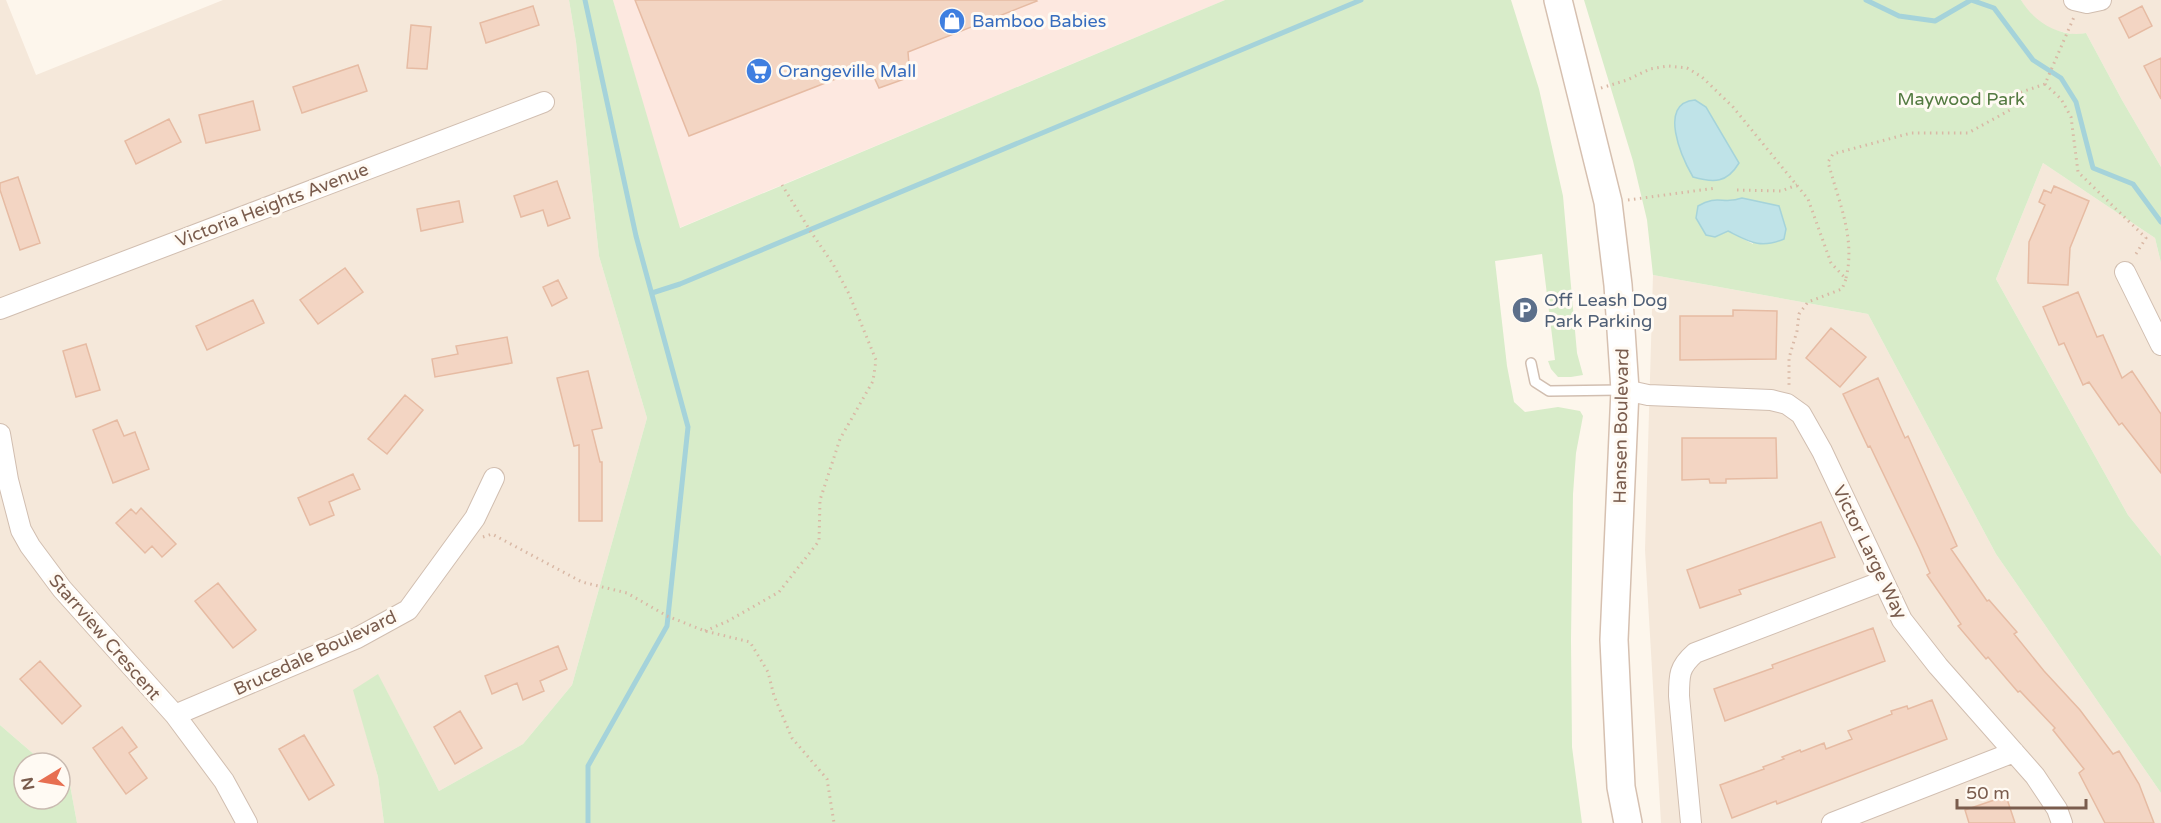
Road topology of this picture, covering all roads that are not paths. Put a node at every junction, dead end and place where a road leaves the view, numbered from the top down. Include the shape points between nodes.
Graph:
1 (1558, 0) edge
2 (544, 102) dead end
3 (2125, 272) road end
4 (0, 309) edge
5 (2161, 345) edge
6 (1531, 363) dead end
7 (1625, 390) junction
8 (0, 434) edge
9 (494, 477) dead end
10 (1882, 581) junction
11 (175, 716) junction
12 (2014, 752) junction
13 (248, 823) edge
14 (1628, 823) edge
15 (1691, 823) edge
16 (1832, 823) edge
17 (2062, 823) edge

1 - 7 street, Hansen Boulevard via 1608,202
2 - 4 street, Victoria Heights Avenue
3 - 5 street
6 - 7 lane via 1535,382 1548,391
7 - 10 street, Victor Large Way via 1648,395 1771,400 1801,414
7 - 14 street, Hansen Boulevard via 1614,640 1621,787
8 - 11 street, Starrview Crescent via 21,530 30,546 62,589
9 - 11 street, Brucedale Boulevard via 475,518 408,610 357,638
10 - 12 street, Victor Large Way via 1902,620
10 - 15 street via 1695,652 1683,663 1679,696
11 - 13 street, Starrview Crescent via 224,781
12 - 16 street
12 - 17 street, Victor Large Way via 2035,776

